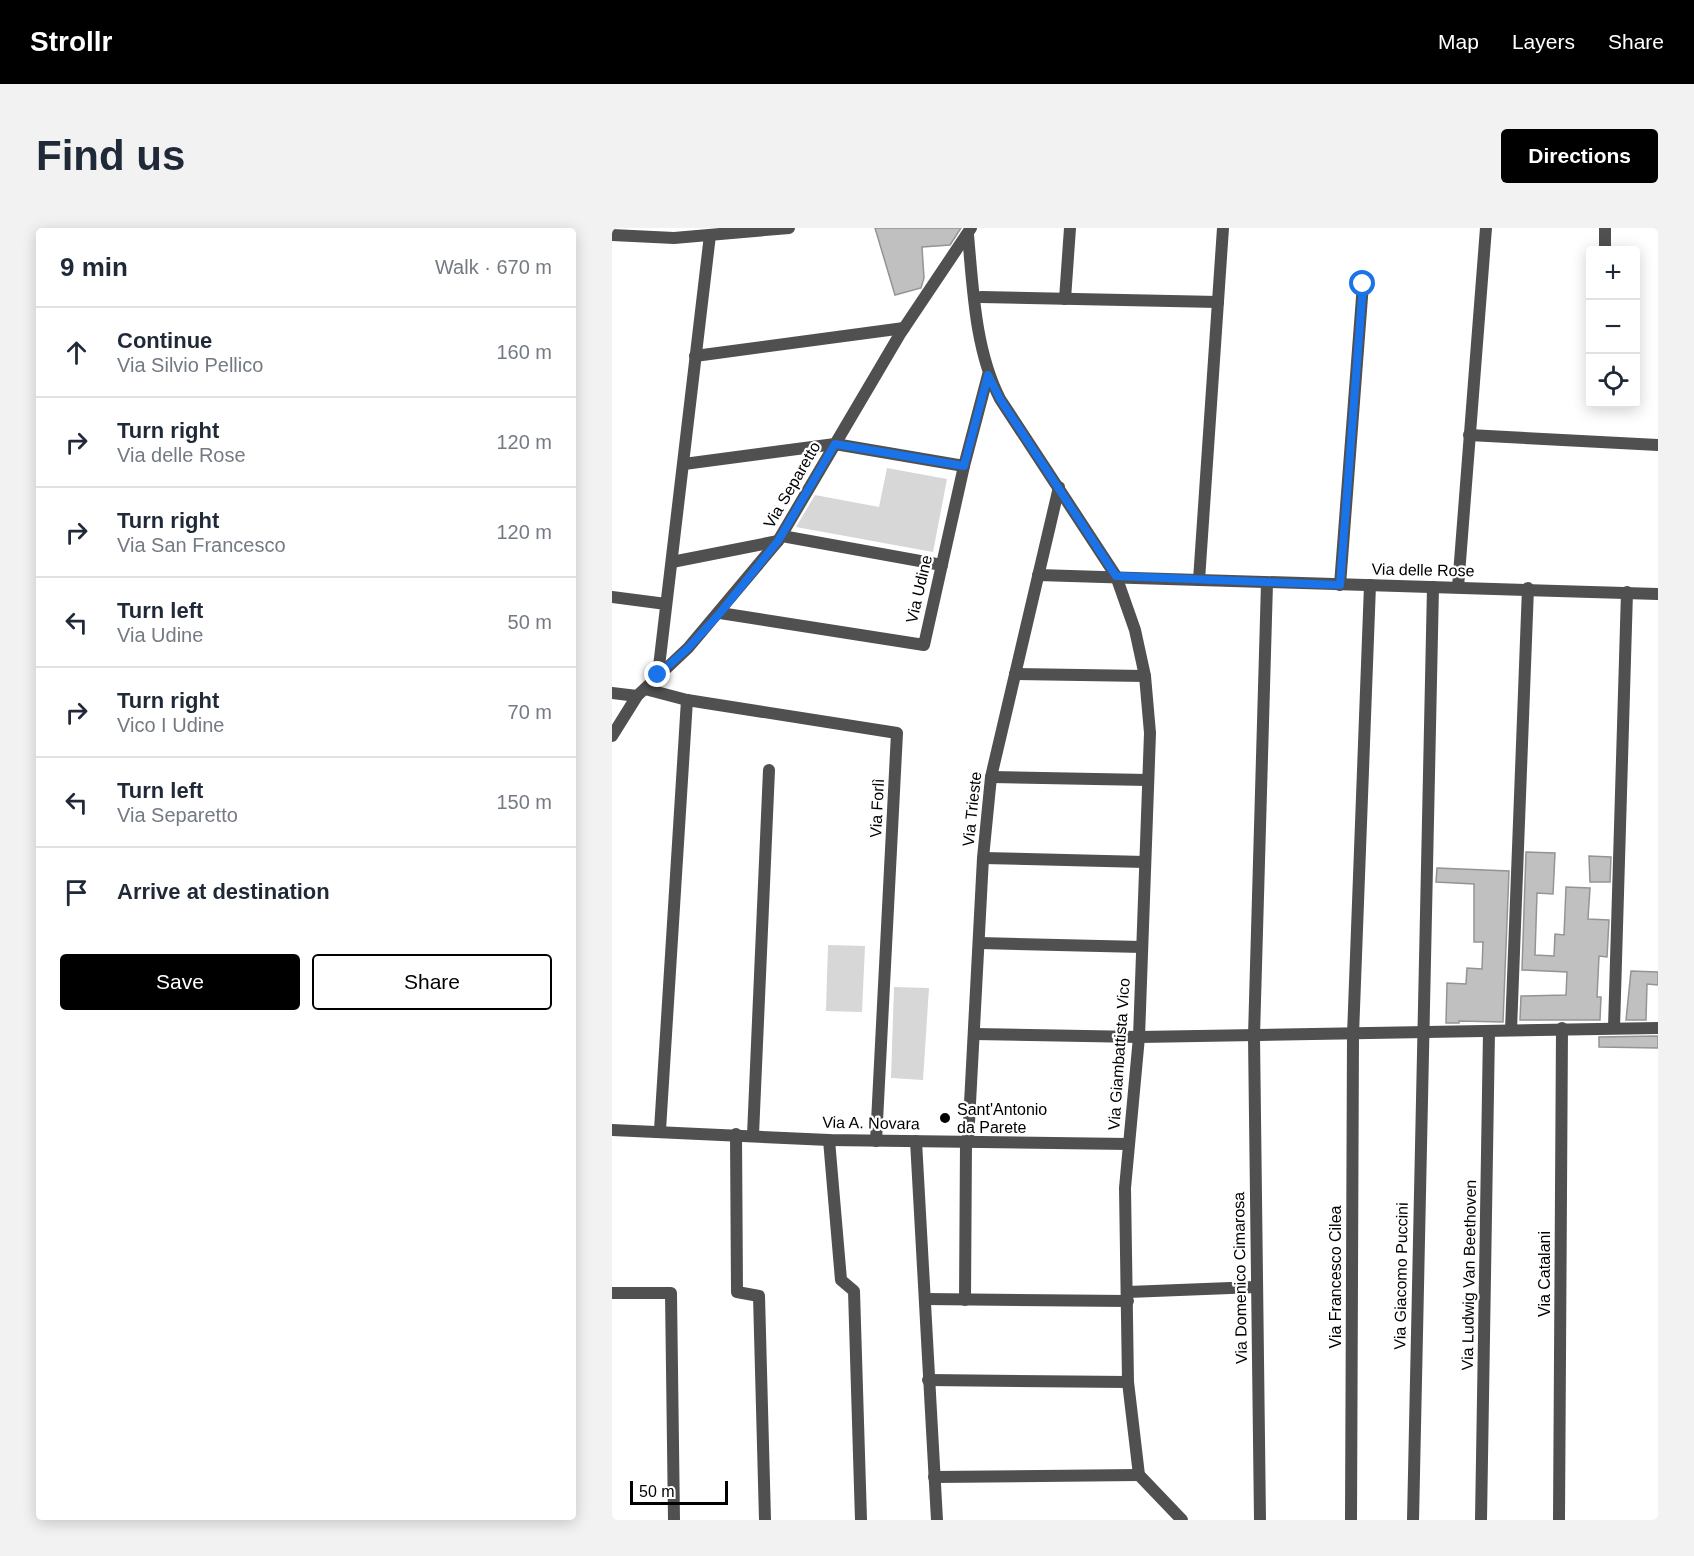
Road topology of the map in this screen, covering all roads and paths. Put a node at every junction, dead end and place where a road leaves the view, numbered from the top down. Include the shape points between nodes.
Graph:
1 (789, 228) edge
2 (1070, 228) edge
3 (1223, 228) edge
4 (1486, 228) edge
5 (1605, 228) edge
6 (970, 231) edge
7 (675, 233) edge
8 (612, 235) edge
9 (710, 236) junction
10 (1605, 246) edge
11 (1363, 284) dead end
12 (981, 297) dead end
13 (1065, 299) junction
14 (1218, 302) junction
15 (904, 328) junction
16 (695, 356) junction
17 (988, 375) junction
18 (1469, 435) junction
19 (835, 444) junction
20 (1658, 445) edge
21 (684, 464) junction
22 (964, 466) junction
23 (1059, 487) junction
24 (780, 538) junction
25 (672, 562) junction
26 (942, 565) junction
27 (1038, 575) junction
28 (1116, 576) junction
29 (1199, 580) junction
30 (1266, 583) junction
31 (1340, 585) junction
32 (1370, 585) junction
33 (1433, 587) junction
34 (1458, 587) junction
35 (1528, 588) junction
36 (1627, 592) junction
37 (1658, 594) edge
38 (612, 597) edge
39 (666, 604) junction
40 (720, 613) junction
41 (1015, 674) junction
42 (658, 675) junction
43 (1145, 676) junction
44 (612, 693) edge
45 (641, 693) junction
46 (687, 700) junction
47 (612, 736) edge
48 (769, 770) dead end
49 (991, 777) junction
50 (1148, 780) junction
51 (984, 858) junction
52 (1145, 862) junction
53 (980, 943) junction
54 (1142, 947) junction
55 (1562, 1028) junction
56 (1614, 1028) junction
57 (1658, 1028) edge
58 (1511, 1030) junction
59 (1489, 1031) junction
60 (1422, 1032) junction
61 (974, 1034) junction
62 (1353, 1035) junction
63 (1254, 1036) junction
64 (1139, 1037) junction
65 (612, 1130) edge
66 (660, 1130) junction
67 (736, 1134) junction
68 (753, 1135) junction
69 (830, 1140) junction
70 (876, 1141) junction
71 (916, 1141) junction
72 (967, 1142) junction
73 (1129, 1144) junction
74 (1256, 1287) junction
75 (612, 1293) edge
76 (1128, 1296) junction
77 (926, 1299) junction
78 (965, 1300) junction
79 (928, 1380) junction
80 (1128, 1382) junction
81 (1138, 1475) junction
82 (934, 1477) junction
83 (674, 1520) edge
84 (765, 1520) edge
85 (861, 1520) edge
86 (937, 1520) edge
87 (1182, 1520) edge
88 (1260, 1520) edge
89 (1351, 1520) edge
90 (1413, 1520) edge
91 (1481, 1520) edge
92 (1559, 1520) edge

1 - 9 street
2 - 13 street
3 - 14 street
4 - 18 street
5 - 10 street
6 - 15 street, Via Separetto
6 - 17 street via 972,276
7 - 8 street
7 - 9 street
9 - 16 street
11 - 31 street
12 - 13 street
13 - 14 street
14 - 29 street
15 - 16 street
15 - 19 street, Via Separetto
16 - 21 street
17 - 22 street, Via Udine
17 - 23 street, Via Giambattista Vico
18 - 20 street
18 - 34 street
19 - 21 street
19 - 22 street
19 - 24 street, Via Separetto
21 - 25 street
22 - 26 street, Via Udine
23 - 27 street, Via Trieste
23 - 28 street, Via Giambattista Vico
24 - 25 street
24 - 26 street
24 - 40 street, Via Separetto
25 - 39 street
26 - 40 street, Via Udine via 924,645
27 - 28 street, Via delle Rose
27 - 41 street, Via Trieste
28 - 29 street, Via delle Rose
28 - 43 street, Via Giambattista Vico via 1135,630
29 - 30 street, Via delle Rose
30 - 31 street, Via delle Rose
30 - 63 street, Via Domenico Cimarosa
31 - 32 street, Via delle Rose
32 - 33 street, Via delle Rose
32 - 62 street, Via Francesco Cilea
33 - 34 street, Via delle Rose
33 - 60 street, Via Giacomo Puccini
34 - 35 street, Via delle Rose
35 - 36 street, Via delle Rose
35 - 58 street
36 - 37 street, Via delle Rose
36 - 56 street
38 - 39 street
39 - 42 street
40 - 42 street, Via Separetto
41 - 43 street
41 - 49 street, Via Trieste
42 - 45 street, Via Separetto
43 - 50 street, Via Giambattista Vico via 1150,733
44 - 45 street, Via Forlì
45 - 46 street, Via Forlì
45 - 47 street, Via Separetto
46 - 66 street
46 - 70 street, Via Forlì via 897,733
48 - 68 street
49 - 50 street
49 - 51 street, Via Trieste
50 - 52 street, Via Giambattista Vico
51 - 52 street
51 - 53 street, Via Trieste
52 - 54 street, Via Giambattista Vico
53 - 54 street
53 - 61 street, Via Trieste
54 - 64 street, Via Giambattista Vico
55 - 56 street
55 - 58 street
55 - 92 street, Via Catalani
56 - 57 street
58 - 59 street
59 - 60 street
59 - 91 street, Via Ludwig Van Beethoven
60 - 62 street
60 - 90 street, Via Giacomo Puccini
61 - 64 street
61 - 72 street, Via Trieste
62 - 63 street
62 - 89 street, Via Francesco Cilea
63 - 64 street
63 - 74 street, Via Domenico Cimarosa
64 - 73 street, Via Giambattista Vico
65 - 66 street, Via A. Novara
66 - 67 street, Via A. Novara
67 - 68 street, Via A. Novara
67 - 84 street via 737,1292 759,1296
68 - 69 street, Via A. Novara
69 - 70 street, Via A. Novara
69 - 85 street via 841,1280 854,1291
70 - 71 street, Via A. Novara
71 - 72 street, Via A. Novara
71 - 77 street
72 - 73 street, Via A. Novara
72 - 78 street, Via Trieste
73 - 76 street, Via Giambattista Vico via 1125,1188
74 - 76 street
74 - 88 street, Via Domenico Cimarosa
75 - 83 street via 670,1293
76 - 78 street
76 - 80 street, Via Giambattista Vico
77 - 78 street
77 - 79 street
79 - 80 street
79 - 82 street
80 - 81 street, Via Giambattista Vico
81 - 82 street
81 - 87 street
82 - 86 street

